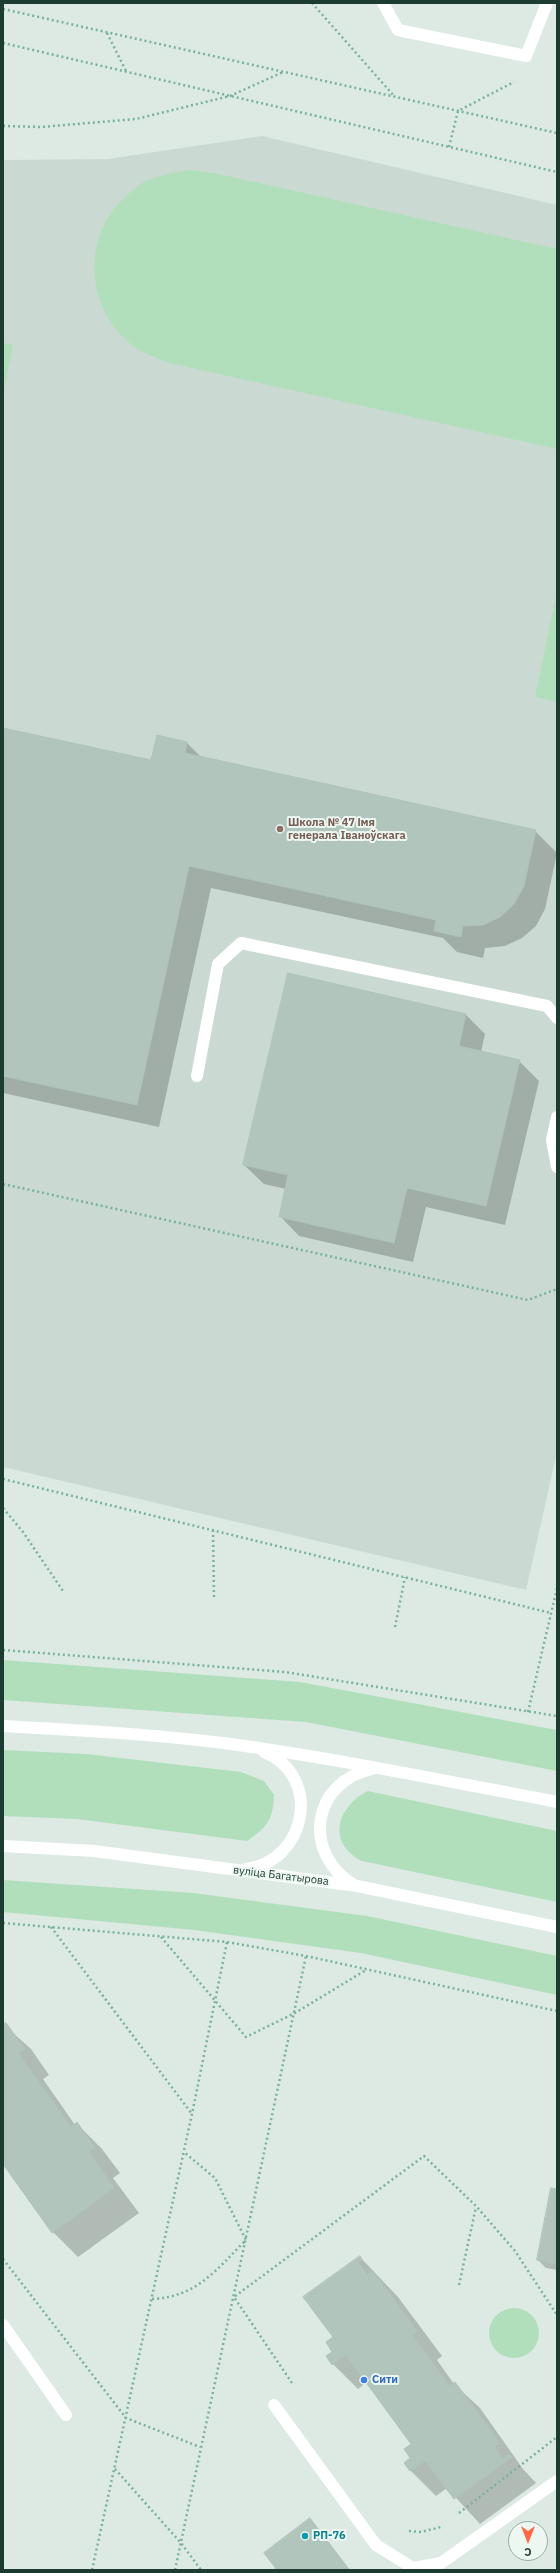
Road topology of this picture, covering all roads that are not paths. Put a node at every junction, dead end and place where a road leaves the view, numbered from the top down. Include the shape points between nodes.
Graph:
1 (383, 3) edge
2 (547, 3) edge
3 (557, 1018) edge
4 (197, 1076) dead end
5 (557, 1117) edge
6 (557, 1167) edge
7 (3, 1726) edge
8 (253, 1748) junction
9 (377, 1768) junction
10 (557, 1802) edge
11 (3, 1846) edge
12 (237, 1871) junction
13 (357, 1886) junction
14 (557, 1927) edge
15 (3, 2325) edge
16 (274, 2405) dead end
17 (66, 2415) dead end
18 (557, 2481) edge

1 - 2 street via 398,30 526,56
3 - 4 street via 547,1006 242,943 218,964
5 - 6 street via 552,1140
7 - 8 street via 105,1731
8 - 9 street
8 - 12 street via 269,1754 284,1765 300,1796 301,1814 297,1832 287,1848 273,1861 256,1868
9 - 10 street
9 - 13 street via 361,1771 347,1778 332,1794 321,1817 322,1845 331,1865 342,1878
11 - 12 street, вуліца Багатырова via 94,1851
12 - 13 street, вуліца Багатырова
13 - 14 street, вуліца Багатырова
15 - 17 street
16 - 18 street via 376,2545 413,2568 440,2563

